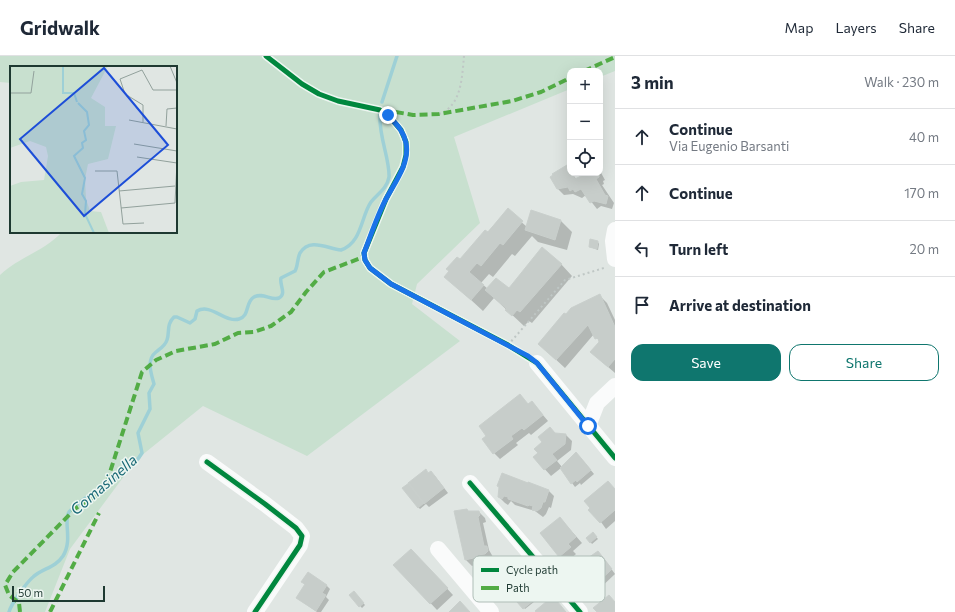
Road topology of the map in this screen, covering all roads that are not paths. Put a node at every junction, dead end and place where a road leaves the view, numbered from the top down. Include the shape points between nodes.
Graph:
1 (615, 230) edge
2 (611, 263) edge
3 (537, 363) dead end
4 (615, 386) edge
5 (588, 426) junction
6 (615, 458) edge
7 (207, 462) dead end
8 (470, 483) dead end
9 (438, 550) dead end
10 (532, 556) edge
11 (473, 591) edge
12 (482, 602) edge
13 (571, 602) edge
14 (255, 612) edge
15 (491, 612) edge
16 (580, 612) edge

1 - 2 street
3 - 5 street
4 - 5 street via 597,404
5 - 6 street
7 - 14 street via 296,528 302,536 300,545
8 - 10 street
9 - 11 street
12 - 15 street
13 - 16 street

